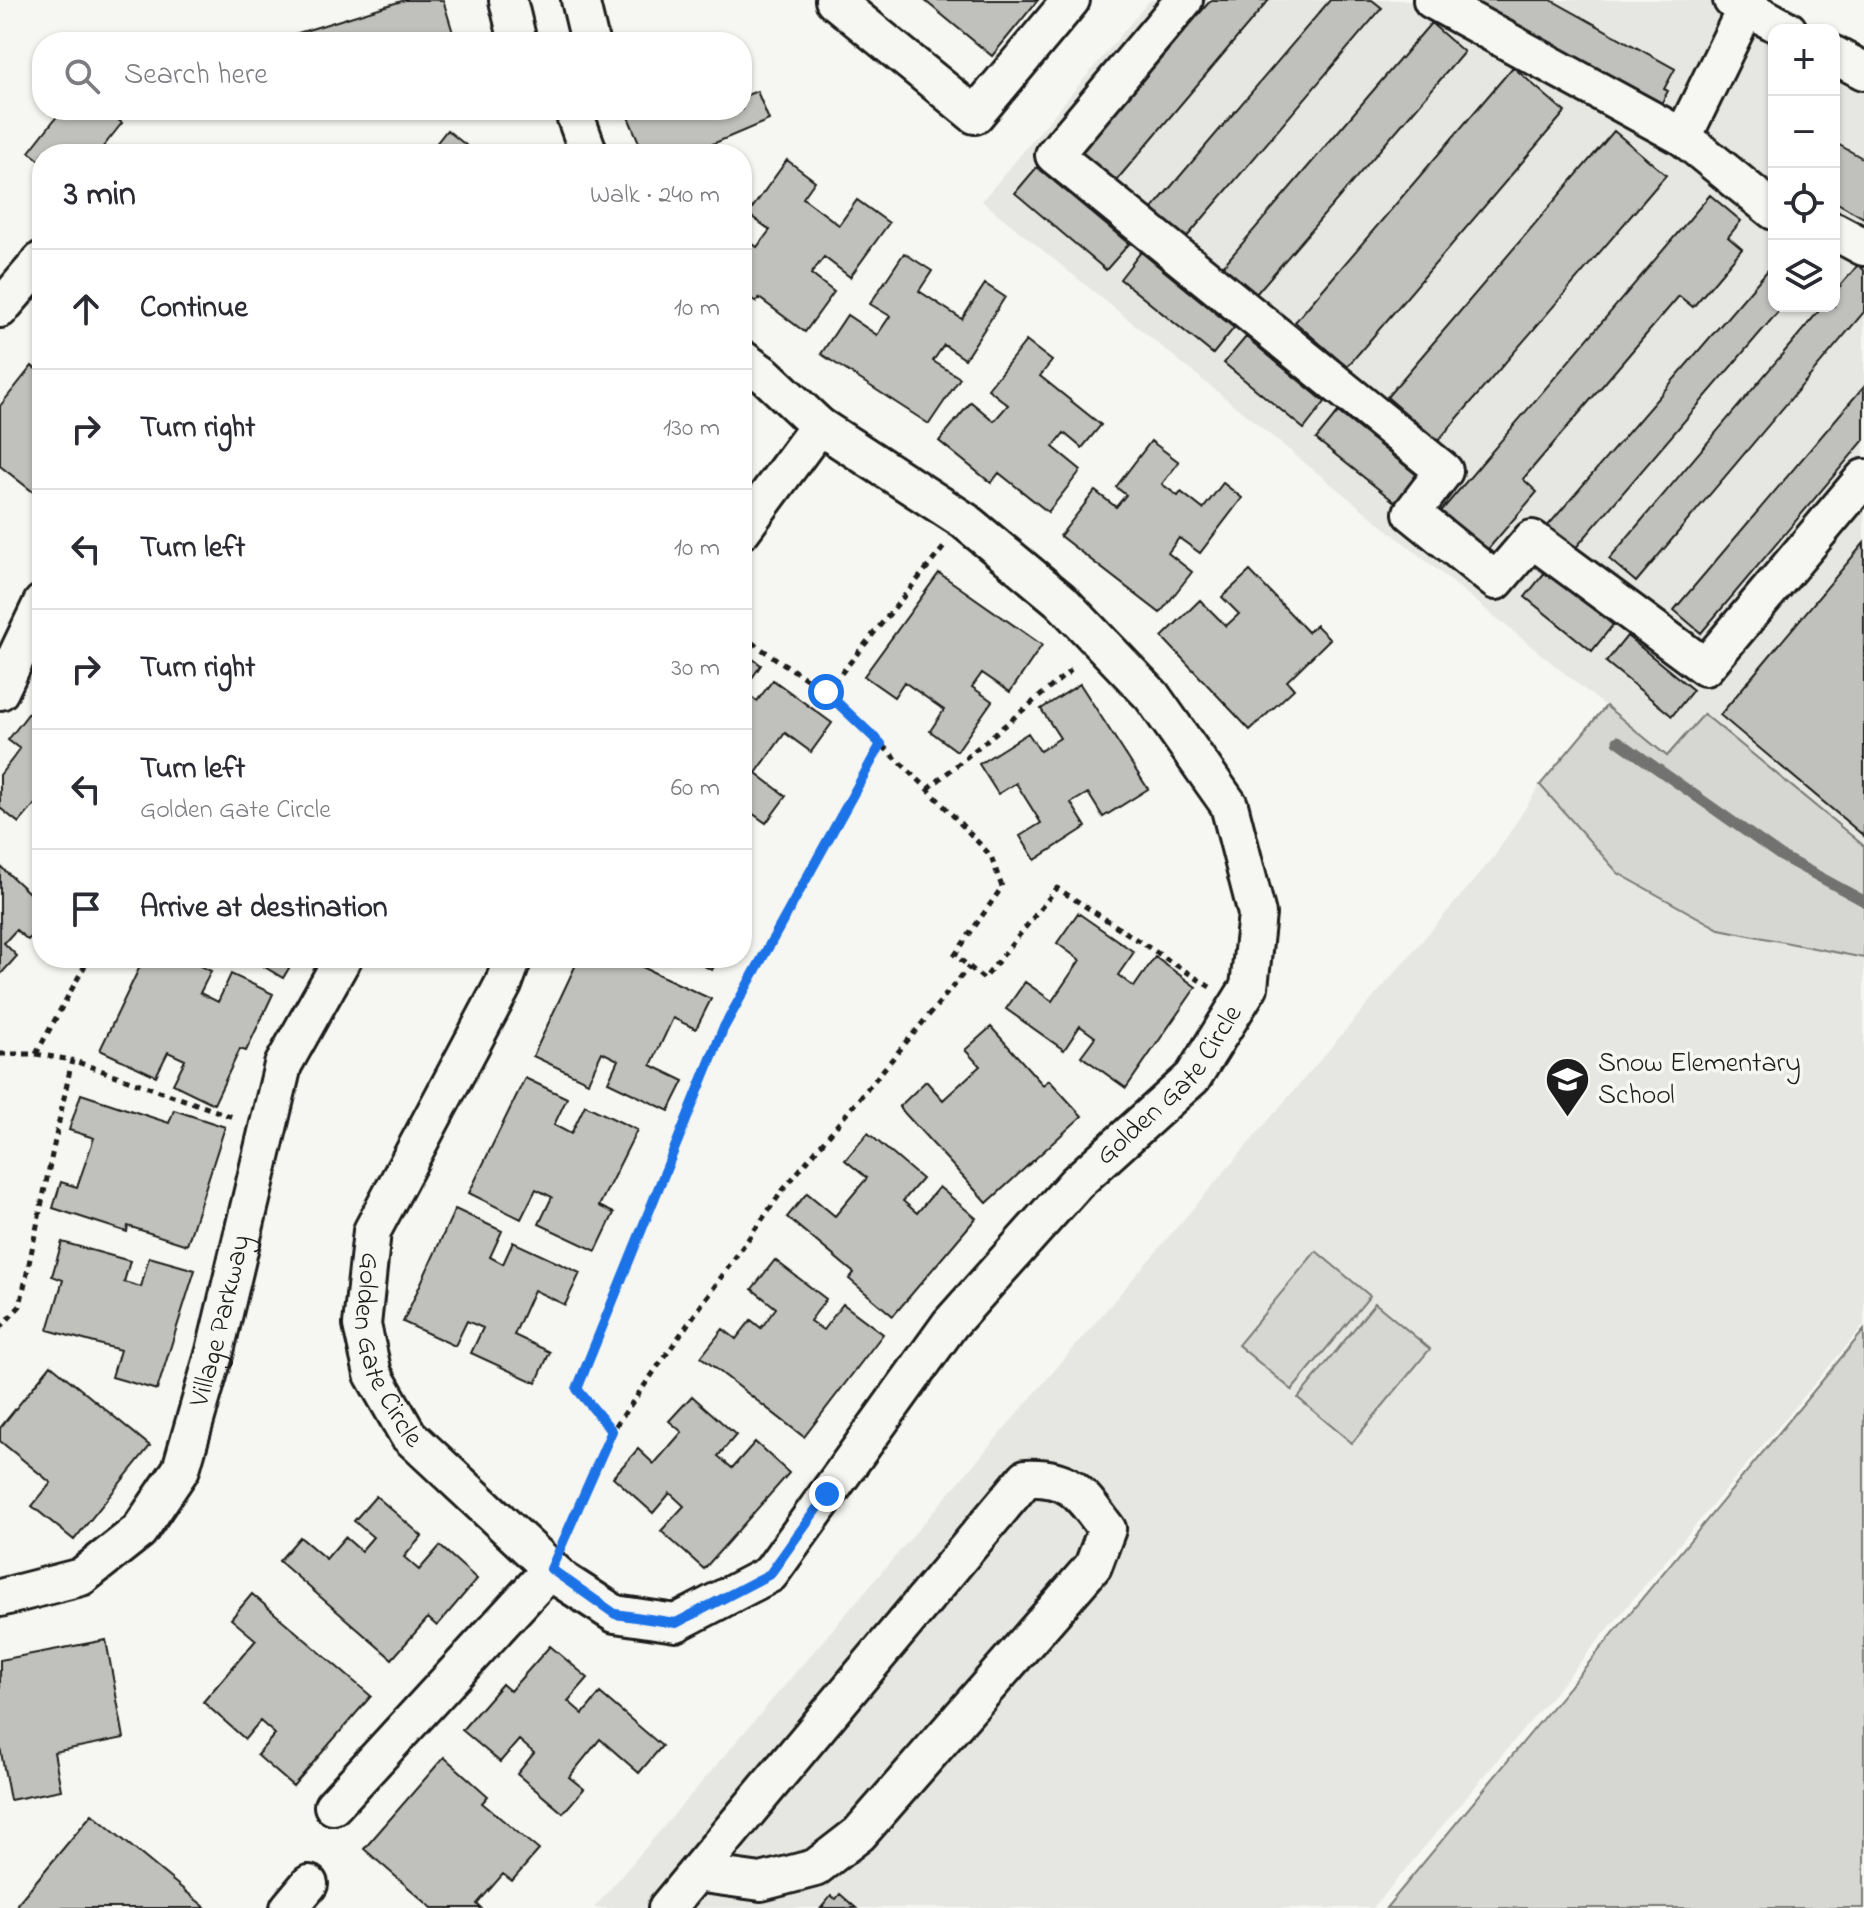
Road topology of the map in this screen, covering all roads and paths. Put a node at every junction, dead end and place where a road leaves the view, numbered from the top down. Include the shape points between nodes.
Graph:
1 (508, 0) edge
2 (580, 0) edge
3 (1071, 0) edge
4 (1184, 0) edge
5 (1432, 0) edge
6 (1739, 4) edge
7 (855, 6) edge
8 (1777, 24) edge
9 (516, 32) edge
10 (588, 32) edge
11 (1840, 58) edge
12 (1864, 71) edge
13 (577, 120) edge
14 (1683, 137) junction
15 (585, 144) edge
16 (1768, 206) edge
17 (1840, 234) edge
18 (1864, 247) edge
19 (32, 272) edge
20 (0, 309) edge
21 (752, 366) edge
22 (819, 426) junction
23 (1864, 478) edge
24 (752, 516) edge
25 (965, 521) junction
26 (32, 624) edge
27 (752, 643) edge
28 (1103, 644) junction
29 (0, 691) edge
30 (826, 692) junction
31 (881, 744) junction
32 (928, 789) junction
33 (969, 967) junction
34 (83, 968) edge
35 (337, 968) edge
36 (509, 968) edge
37 (1238, 1005) junction
38 (0, 1054) edge
39 (36, 1054) junction
40 (72, 1060) junction
41 (268, 1130) junction
42 (0, 1328) edge
43 (612, 1431) junction
44 (551, 1569) junction
45 (0, 1598) edge
46 (333, 1806) dead end
47 (696, 1873) junction
48 (667, 1908) edge

1 - 9 street
2 - 10 street
3 - 7 street via 975,115
4 - 23 street via 1054,155 1444,471 1412,513 1496,581 1532,539 1705,667
5 - 14 street
6 - 8 street
6 - 14 street
11 - 12 street
13 - 15 street
14 - 16 street
17 - 18 street
19 - 20 street
21 - 22 street, Golden Gate Circle
22 - 24 street
22 - 25 street, Golden Gate Circle
25 - 28 street, Golden Gate Circle via 1060,600
25 - 30 path
26 - 29 street
27 - 30 path
28 - 32 path
28 - 37 street, Golden Gate Circle via 1152,696 1229,805 1257,914 1249,987
30 - 31 path
31 - 32 path
31 - 43 path via 723,1029 577,1389
32 - 33 path via 991,856 1002,887 955,955
33 - 37 path via 984,979 1057,888
33 - 43 path via 783,1190
34 - 39 path
35 - 41 street, Village Parkway via 283,1065
36 - 44 street, Golden Gate Circle via 372,1231 362,1325 373,1374 408,1435
37 - 44 street, Golden Gate Circle via 1193,1077 1076,1183 950,1324 770,1574 676,1623 615,1614
38 - 39 path
39 - 40 path
40 - 41 path
40 - 42 path via 20,1306
41 - 45 street, Village Parkway via 181,1469 139,1531 81,1577
43 - 44 path
44 - 46 street
47 - 47 street via 1026,1478 1053,1477 1082,1495 1107,1529 1093,1566 859,1834 815,1868 761,1882
47 - 48 street

